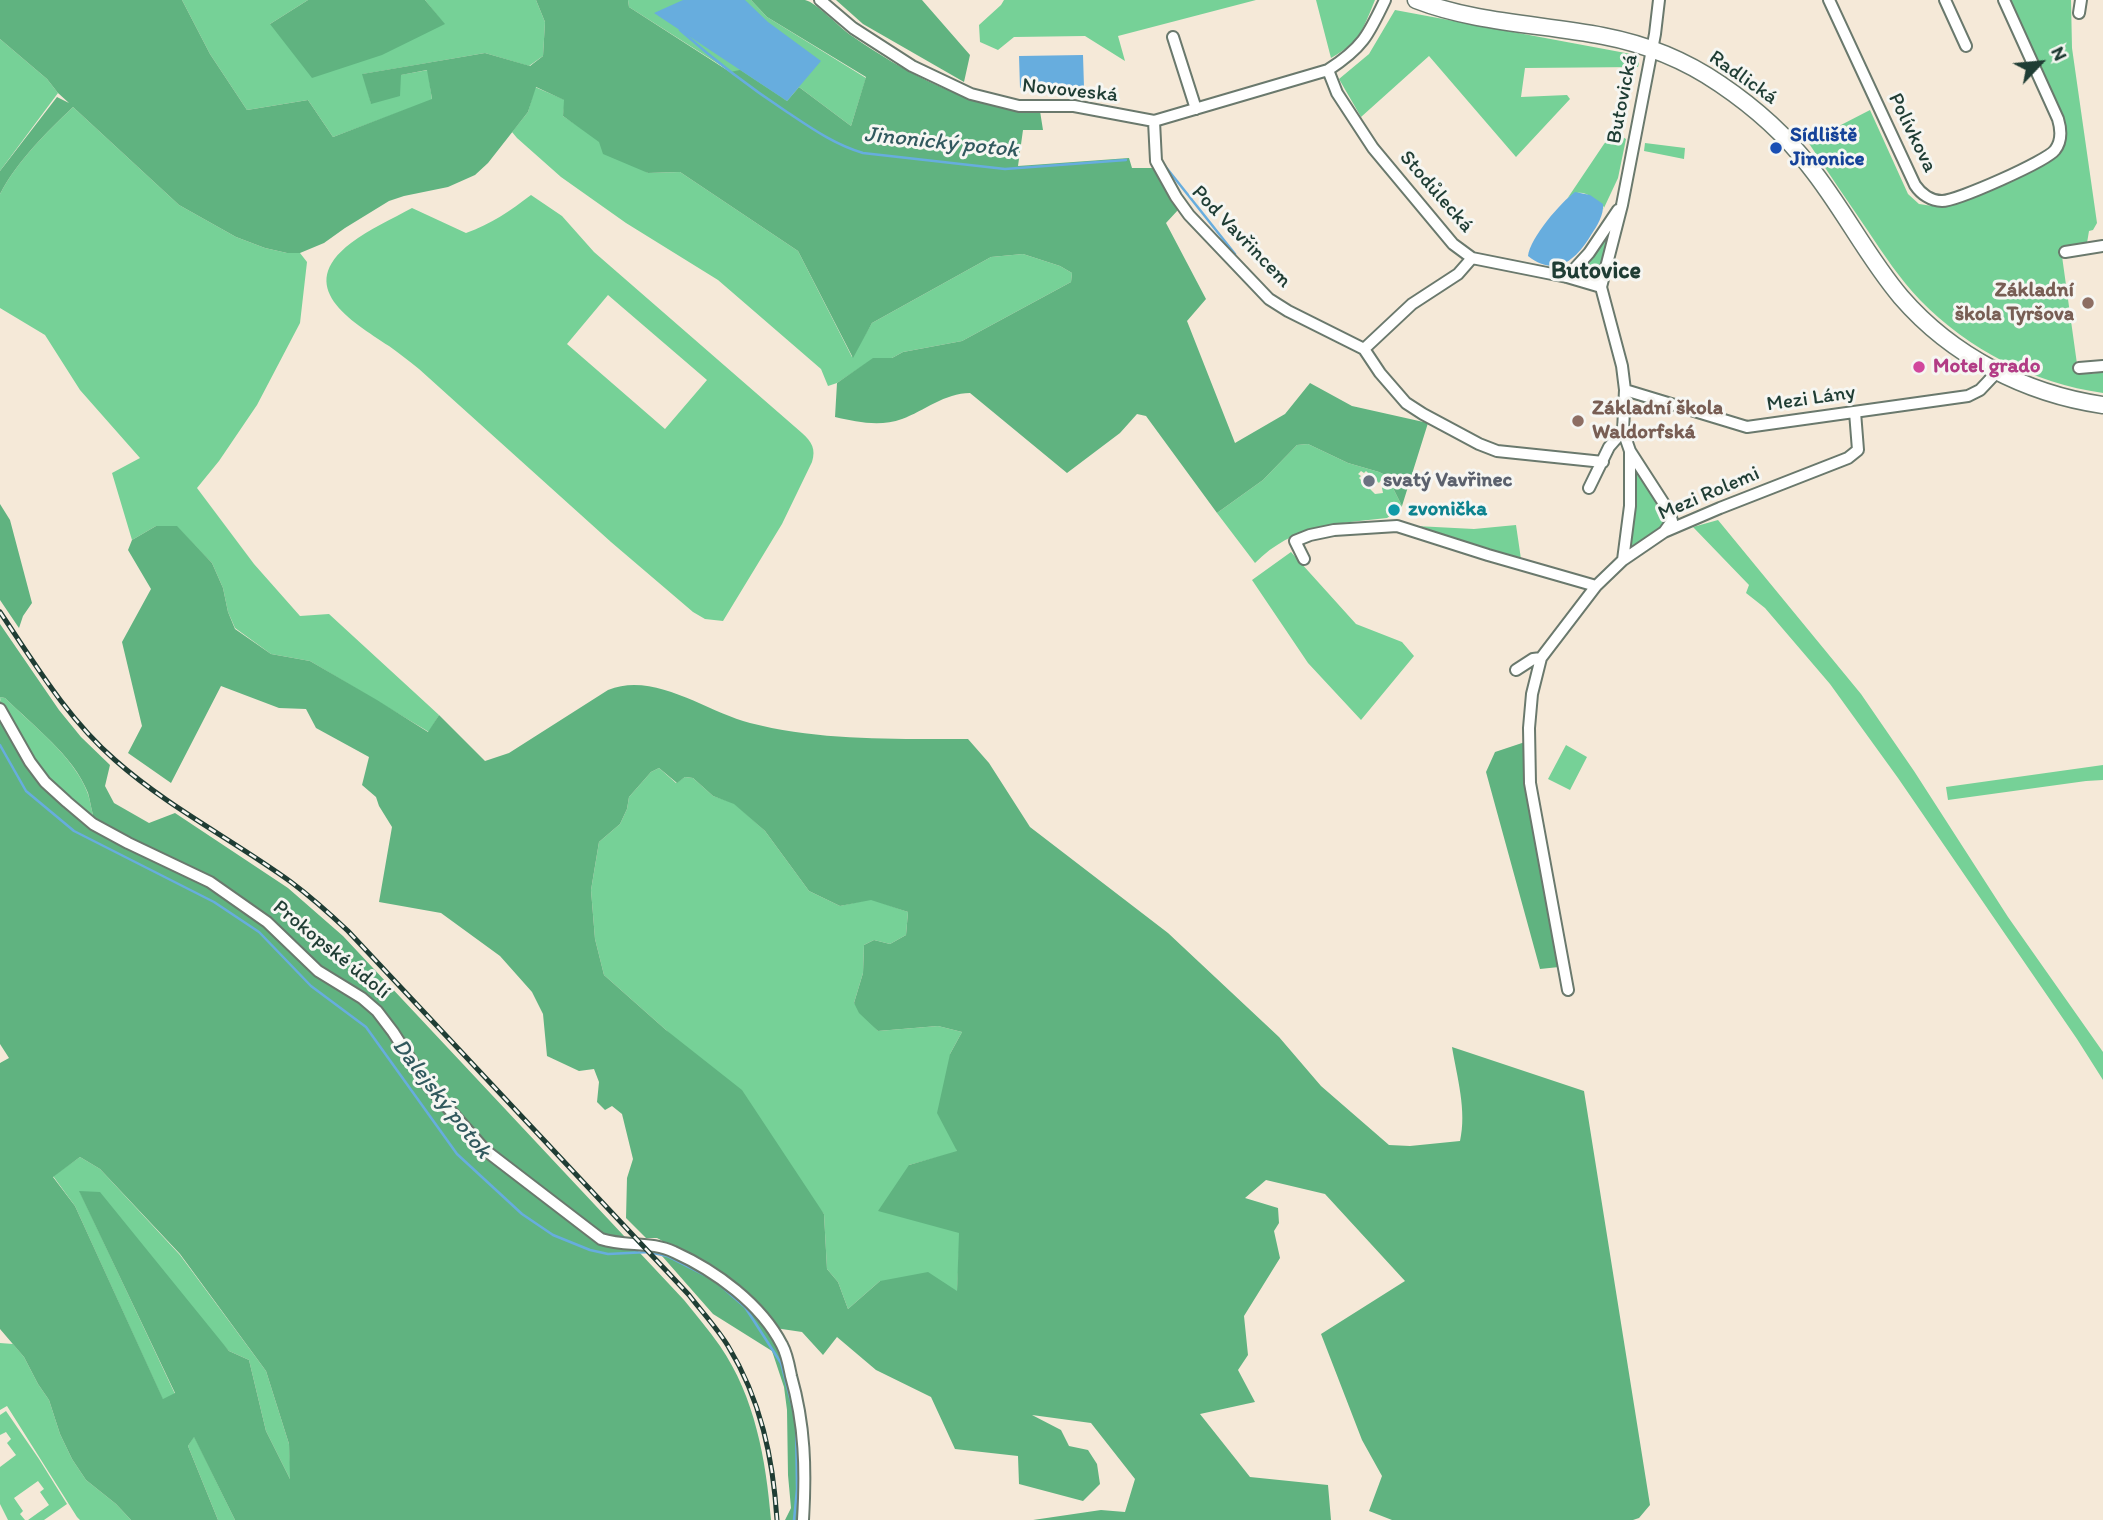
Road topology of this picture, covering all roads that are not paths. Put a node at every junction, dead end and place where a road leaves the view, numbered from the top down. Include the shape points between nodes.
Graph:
1 (820, 0) edge
2 (1385, 0) edge
3 (1416, 0) edge
4 (1659, 0) edge
5 (1829, 0) edge
6 (1945, 0) edge
7 (2004, 0) edge
8 (2081, 0) edge
9 (2080, 13) dead end
10 (1173, 37) dead end
11 (1966, 46) dead end
12 (1653, 49) junction
13 (1328, 70) junction
14 (1195, 109) junction
15 (1154, 121) junction
16 (1622, 205) junction
17 (2103, 246) edge
18 (2065, 252) dead end
19 (1472, 258) junction
20 (1567, 277) junction
21 (1601, 287) junction
22 (1364, 349) junction
23 (2103, 366) edge
24 (2078, 368) dead end
25 (1997, 372) junction
26 (1625, 390) junction
27 (2103, 405) edge
28 (1855, 412) junction
29 (1623, 431) junction
30 (1630, 451) junction
31 (1603, 462) junction
32 (1589, 488) dead end
33 (1664, 532) junction
34 (1304, 559) dead end
35 (1623, 560) junction
36 (1596, 586) junction
37 (1541, 658) junction
38 (1516, 670) dead end
39 (0, 709) edge
40 (1568, 990) dead end
41 (803, 1520) edge

1 - 15 street, Novoveská via 853,28 912,66 971,93 1019,106 1074,106
2 - 13 street, Novoveská via 1368,34 1350,56
3 - 12 main road, Radlická via 1459,13 1605,36
4 - 12 street, Butovická
5 - 7 street, Polívkova via 1915,185 1922,193 1945,201 2049,157 2058,145 2061,128
6 - 11 street
8 - 9 street
10 - 14 street
12 - 16 street, Butovická
12 - 25 main road, Radlická via 1720,84 1766,118 1811,168 1885,277 1916,314 1953,345
13 - 14 street, Novoveská
13 - 19 street, Stodůlecká via 1336,93 1373,148 1453,244
14 - 15 street, Novoveská
15 - 22 street, Pod Vavřincem via 1156,161 1189,215 1269,299
16 - 20 street, Butovická
16 - 21 street, Butovická
17 - 18 street
19 - 20 street, Stodůlecká
19 - 22 street
20 - 21 street, Stodůlecká
21 - 26 street
22 - 31 street, Pod Vavřincem via 1406,403 1479,444 1509,453
23 - 24 street
25 - 27 main road, Radlická via 2057,396
25 - 28 street, Mezi Lány via 1972,395
26 - 28 street, Mezi Lány via 1748,426
26 - 29 street
28 - 33 street, Mezi Rolemi via 1858,450 1848,458
29 - 30 street
29 - 31 street
30 - 33 street via 1671,513 1672,521
30 - 35 street via 1630,506
31 - 32 street
33 - 35 street, Mezi Rolemi
34 - 36 street via 1295,541 1310,535 1397,526
35 - 36 street, Mezi Rolemi
36 - 37 street, Mezi Rolemi
37 - 38 street
37 - 40 street, Mezi Rolemi via 1529,728 1530,783
39 - 41 street, Prokopské údolí via 45,782 93,824 209,882 268,922 318,971 377,1011 425,1082 485,1150 577,1223 618,1244 673,1251 750,1303 784,1347 798,1399 805,1445

